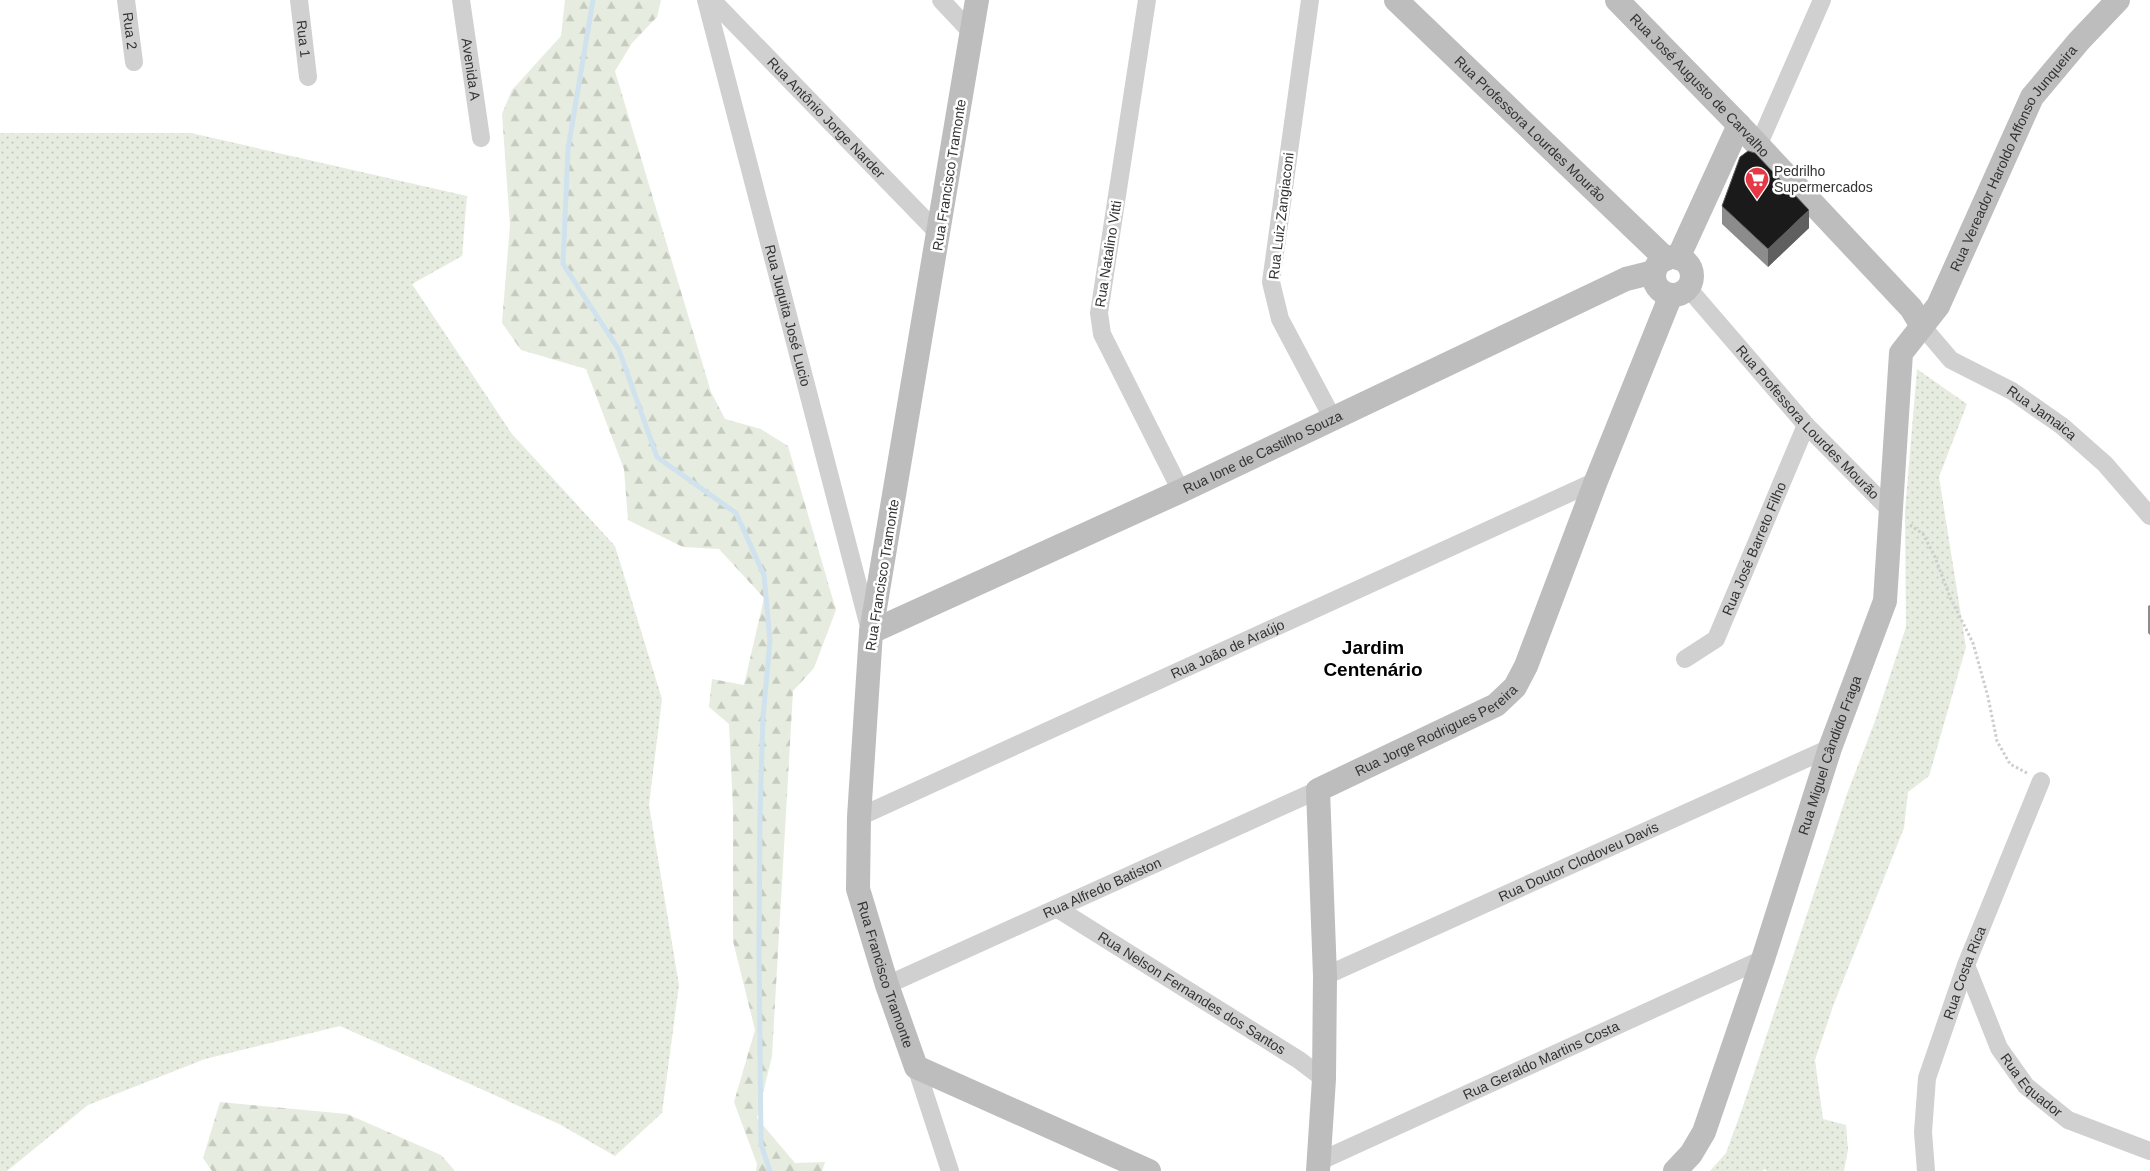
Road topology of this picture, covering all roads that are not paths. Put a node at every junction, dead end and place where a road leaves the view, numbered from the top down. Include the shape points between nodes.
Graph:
1 (126, 0) edge
2 (299, 0) edge
3 (461, 0) edge
4 (706, 0) edge
5 (712, 0) edge
6 (941, 0) edge
7 (977, 0) edge
8 (1147, 0) edge
9 (1310, 0) edge
10 (1396, 0) edge
11 (1617, 0) edge
12 (1822, 0) edge
13 (2118, 0) edge
14 (972, 33) junction
15 (134, 62) dead end
16 (308, 77) dead end
17 (1739, 125) junction
18 (481, 138) dead end
19 (1758, 146) junction
20 (939, 234) junction
21 (1666, 263) junction
22 (1679, 291) junction
23 (1922, 326) junction
24 (1333, 419) junction
25 (1806, 425) junction
26 (1596, 482) junction
27 (1181, 491) junction
28 (1890, 510) junction
29 (2150, 516) edge
30 (871, 632) junction
31 (1685, 659) dead end
32 (1830, 748) junction
33 (2041, 781) road end
34 (1318, 790) junction
35 (859, 817) junction
36 (1058, 909) junction
37 (1763, 959) junction
38 (1966, 965) junction
39 (1326, 976) junction
40 (887, 985) junction
41 (916, 1067) junction
42 (1324, 1079) junction
43 (2150, 1151) edge
44 (1318, 1166) edge
45 (950, 1171) edge
46 (1149, 1171) edge
47 (1675, 1171) edge
48 (1926, 1171) edge

1 - 15 street, Rua 2
2 - 16 street, Rua 1
3 - 18 street, Avenida A
4 - 30 street, Rua Juquita José Lucio
5 - 20 street, Rua Antônio Jorge Narder
6 - 14 street
7 - 14 street, Rua Francisco Tramonte
8 - 27 street, Rua Natalino Vitti via 1099,313 1102,334
9 - 24 street, Rua Luiz Zangiaconi via 1271,282 1280,319
10 - 21 street, Rua Professora Lourdes Mourão
11 - 17 street, Rua José Augusto de Carvalho
12 - 19 street
13 - 23 street, Rua Vereador Haroldo Affonso Junqueira via 2032,97 1938,306
14 - 20 street, Rua Francisco Tramonte
17 - 19 street, Rua José Augusto de Carvalho
17 - 21 street
19 - 23 street, Rua José Augusto de Carvalho via 1912,308
20 - 30 street, Rua Francisco Tramonte
21 - 22 street via 1654,279 1660,290
21 - 22 street via 1688,265 1691,270 1691,283
21 - 24 street, Rua Ione de Castilho Souza
22 - 25 street, Rua Professora Lourdes Mourão
22 - 26 street, Rua Jorge Rodrigues Pereira
23 - 28 street, Rua Miguel Cândido Fraga via 1901,353
23 - 29 street, Rua Jamaica via 1952,360 2012,391 2062,426 2105,464
24 - 27 street, Rua Ione de Castilho Souza
25 - 28 street, Rua Professora Lourdes Mourão
25 - 31 street, Rua José Barreto Filho via 1716,639
26 - 34 street, Rua Jorge Rodrigues Pereira via 1526,666 1515,686 1496,705
26 - 35 street, Rua João de Araújo
27 - 30 street, Rua Ione de Castilho Souza
28 - 32 street, Rua Miguel Cândido Fraga via 1885,600
30 - 35 street, Rua Francisco Tramonte
32 - 37 street, Rua Miguel Cândido Fraga
32 - 39 street, Rua Doutor Clodoveu Davis
33 - 38 street, Rua Costa Rica
34 - 36 street, Rua Alfredo Batiston
34 - 39 street
35 - 40 street, Rua Francisco Tramonte via 858,889
36 - 40 street, Rua Alfredo Batiston
36 - 42 street, Rua Nelson Fernandes dos Santos via 1299,1060
37 - 44 street, Rua Geraldo Martins Costa
37 - 47 street, Rua Miguel Cândido Fraga via 1704,1132 1691,1154
38 - 43 street, Rua Equador via 1999,1048 2026,1086 2068,1120
38 - 48 street, Rua Costa Rica via 1926,1078 1923,1132
39 - 42 street
40 - 41 street, Rua Francisco Tramonte
41 - 45 street, Rua Francisco Tramonte
41 - 46 street
42 - 44 street

